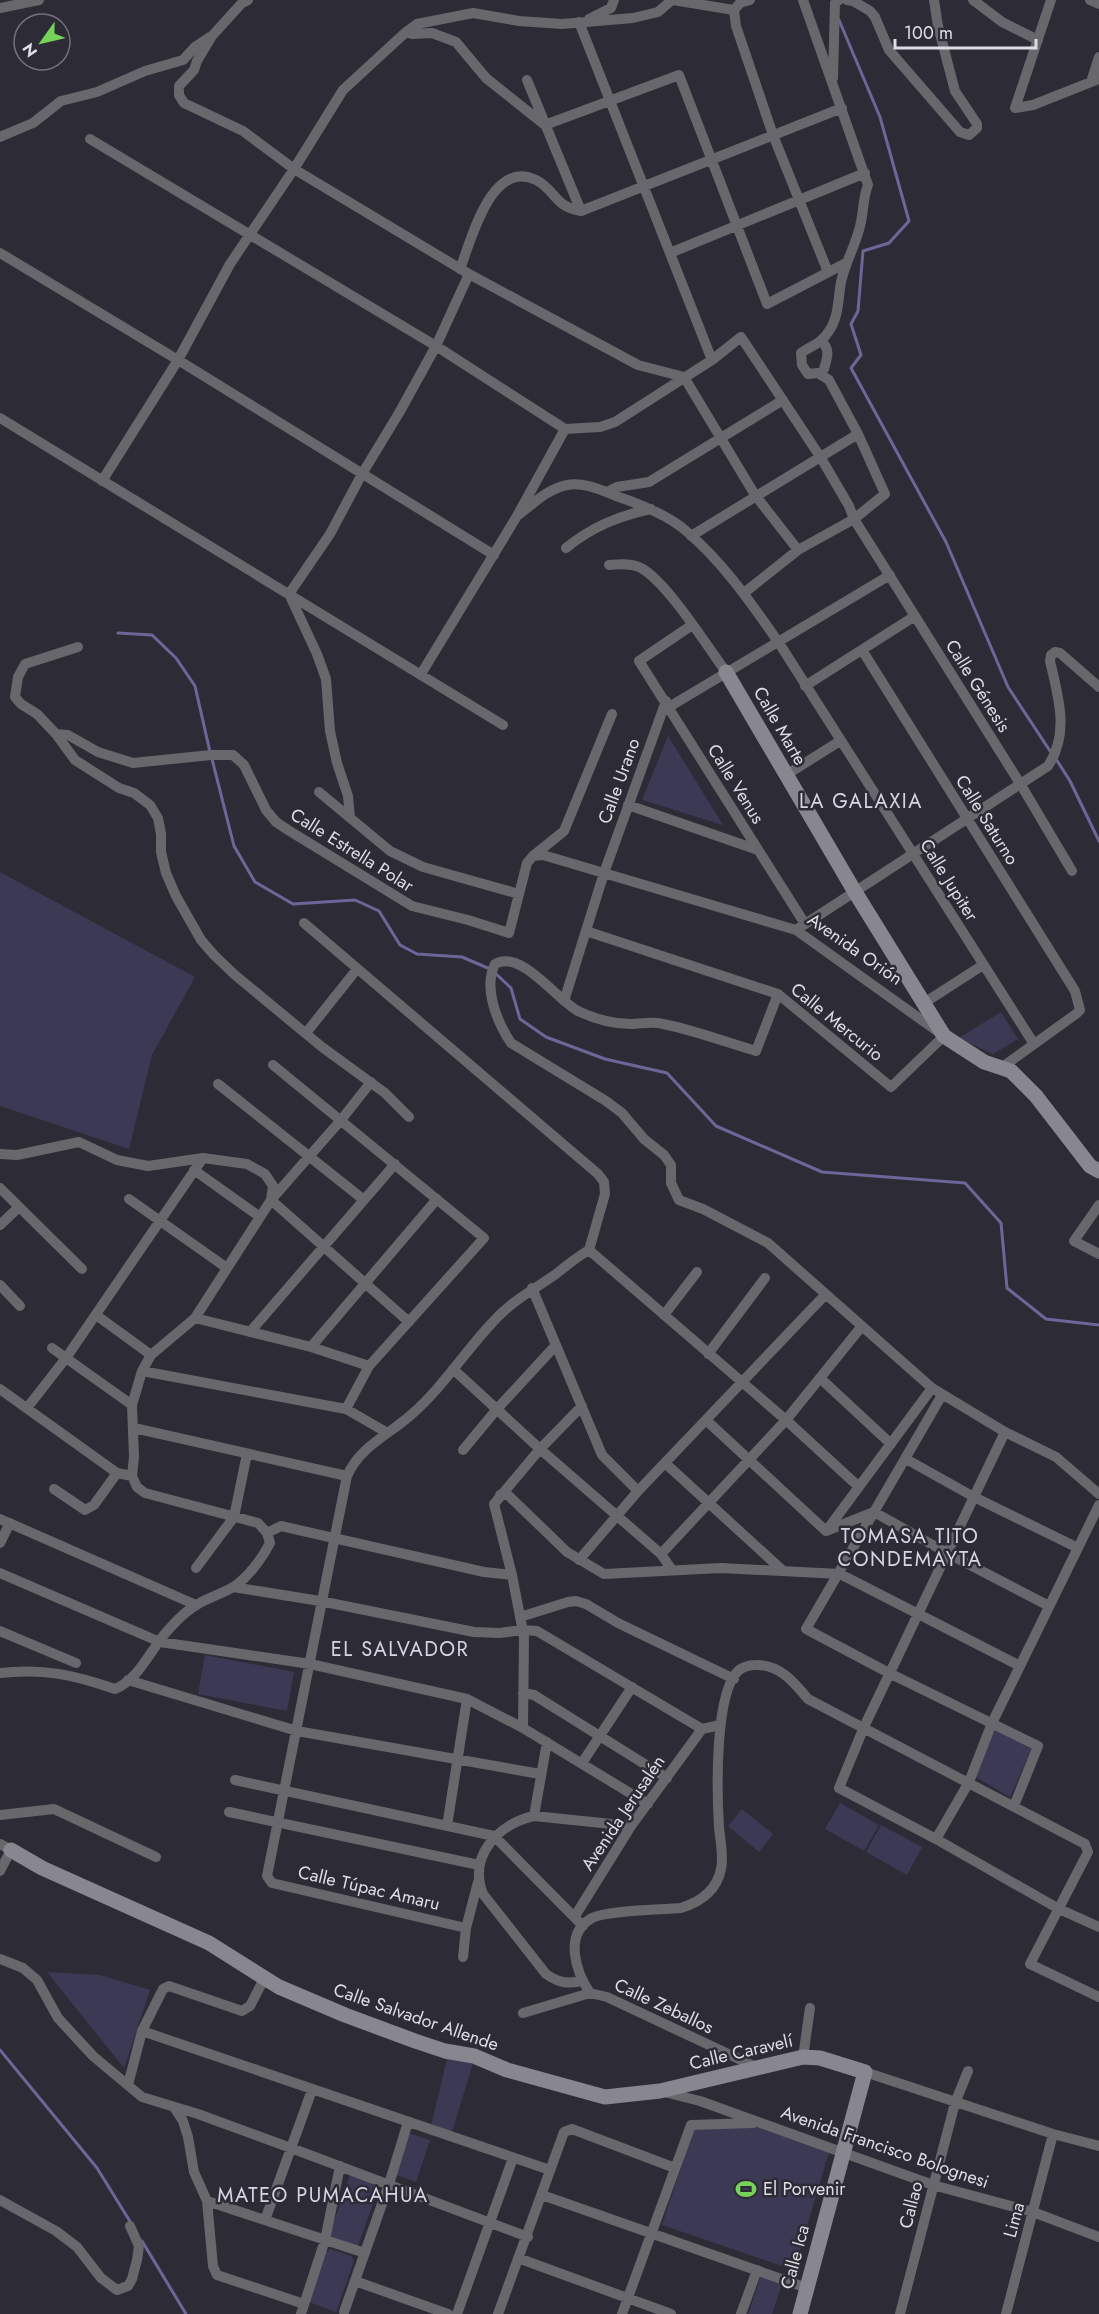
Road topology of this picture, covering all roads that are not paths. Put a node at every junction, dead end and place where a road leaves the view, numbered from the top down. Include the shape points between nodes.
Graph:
1 (39, 0) edge
2 (248, 0) edge
3 (614, 0) edge
4 (673, 0) edge
5 (750, 0) edge
6 (803, 0) edge
7 (839, 0) edge
8 (847, 0) edge
9 (934, 0) edge
10 (973, 0) edge
11 (1051, 0) edge
12 (1090, 0) edge
13 (1099, 4) edge
14 (0, 8) edge
15 (734, 10) junction
16 (581, 22) junction
17 (405, 32) junction
18 (212, 36) junction
19 (1038, 40) junction
20 (1099, 57) edge
21 (527, 80) dead end
22 (1095, 81) edge
23 (833, 84) junction
24 (610, 100) junction
25 (842, 108) junction
26 (545, 125) junction
27 (773, 135) junction
28 (0, 137) edge
29 (90, 140) dead end
30 (710, 159) junction
31 (294, 169) junction
32 (865, 173) junction
33 (643, 185) junction
34 (799, 200) junction
35 (581, 211) junction
36 (735, 226) junction
37 (252, 235) junction
38 (0, 253) edge
39 (670, 253) junction
40 (846, 263) junction
41 (465, 272) junction
42 (828, 272) junction
43 (821, 341) junction
44 (436, 346) junction
45 (178, 360) junction
46 (712, 360) junction
47 (824, 369) dead end
48 (684, 377) junction
49 (783, 400) junction
50 (0, 418) edge
51 (566, 429) junction
52 (858, 434) junction
53 (721, 438) junction
54 (821, 458) junction
55 (362, 474) junction
56 (102, 481) junction
57 (607, 492) junction
58 (755, 495) junction
59 (651, 509) junction
60 (517, 516) junction
61 (854, 519) junction
62 (691, 536) junction
63 (566, 548) dead end
64 (798, 550) junction
65 (494, 555) junction
66 (609, 565) dead end
67 (890, 575) junction
68 (744, 593) junction
69 (289, 594) junction
70 (915, 616) junction
71 (692, 625) junction
72 (779, 643) junction
73 (78, 647) dead end
74 (862, 650) junction
75 (726, 672) junction
76 (421, 675) junction
77 (805, 686) junction
78 (1099, 687) edge
79 (668, 704) junction
80 (612, 714) dead end
81 (503, 725) dead end
82 (56, 734) junction
83 (840, 741) junction
84 (786, 775) junction
85 (1021, 785) junction
86 (319, 792) dead end
87 (628, 805) junction
88 (350, 818) junction
89 (967, 820) junction
90 (758, 850) junction
91 (913, 855) junction
92 (533, 856) junction
93 (1072, 871) dead end
94 (604, 873) junction
95 (855, 892) junction
96 (519, 894) junction
97 (304, 923) dead end
98 (801, 927) junction
99 (586, 931) junction
100 (983, 965) junction
101 (357, 969) junction
102 (778, 994) junction
103 (564, 1001) junction
104 (924, 1003) junction
105 (306, 1034) junction
106 (944, 1036) junction
107 (1034, 1044) junction
108 (273, 1065) dead end
109 (1001, 1068) junction
110 (371, 1082) junction
111 (218, 1084) dead end
112 (409, 1117) dead end
113 (341, 1120) junction
114 (0, 1154) edge
115 (309, 1155) junction
116 (202, 1158) junction
117 (395, 1164) junction
118 (194, 1170) junction
119 (1099, 1171) edge
120 (0, 1188) edge
121 (129, 1199) dead end
122 (437, 1199) junction
123 (271, 1200) junction
124 (364, 1200) junction
125 (1099, 1204) edge
126 (19, 1207) junction
127 (260, 1217) junction
128 (160, 1221) junction
129 (0, 1225) edge
130 (325, 1247) junction
131 (590, 1250) junction
132 (1099, 1254) edge
133 (227, 1268) junction
134 (82, 1269) dead end
135 (697, 1272) dead end
136 (765, 1278) dead end
137 (367, 1283) junction
138 (0, 1285) edge
139 (532, 1288) junction
140 (825, 1294) junction
141 (20, 1306) dead end
142 (96, 1315) junction
143 (664, 1315) junction
144 (195, 1318) junction
145 (409, 1322) junction
146 (862, 1326) junction
147 (250, 1332) junction
148 (556, 1346) junction
149 (311, 1347) junction
150 (52, 1348) dead end
151 (708, 1354) junction
152 (151, 1355) junction
153 (66, 1358) junction
154 (369, 1366) junction
155 (453, 1369) junction
156 (142, 1371) junction
157 (820, 1378) junction
158 (741, 1383) junction
159 (932, 1388) junction
160 (0, 1389) edge
161 (942, 1395) junction
162 (132, 1405) junction
163 (582, 1406) junction
164 (27, 1408) junction
165 (346, 1409) junction
166 (497, 1409) junction
167 (706, 1420) junction
168 (786, 1420) junction
169 (134, 1428) junction
170 (386, 1432) junction
171 (1005, 1432) junction
172 (891, 1444) junction
173 (540, 1449) junction
174 (463, 1450) dead end
175 (247, 1454) junction
176 (906, 1459) junction
177 (749, 1460) junction
178 (665, 1463) junction
179 (117, 1473) junction
180 (132, 1476) junction
181 (347, 1476) junction
182 (859, 1487) junction
183 (54, 1489) dead end
184 (638, 1491) junction
185 (1099, 1494) edge
186 (500, 1495) junction
187 (974, 1497) junction
188 (710, 1502) junction
189 (1099, 1505) edge
190 (874, 1512) junction
191 (619, 1515) junction
192 (234, 1516) junction
193 (5, 1521) edge
194 (826, 1531) junction
195 (267, 1533) junction
196 (335, 1538) junction
197 (0, 1543) edge
198 (1078, 1548) junction
199 (947, 1553) junction
200 (661, 1554) junction
201 (579, 1560) junction
202 (196, 1568) dead end
203 (781, 1569) junction
204 (672, 1570) junction
205 (0, 1573) edge
206 (840, 1574) junction
207 (512, 1575) junction
208 (233, 1587) junction
209 (320, 1601) junction
210 (196, 1605) junction
211 (1049, 1606) junction
212 (918, 1613) junction
213 (520, 1617) junction
214 (522, 1630) junction
215 (0, 1631) edge
216 (160, 1642) junction
217 (76, 1663) dead end
218 (310, 1664) junction
219 (1020, 1666) junction
220 (0, 1673) edge
221 (889, 1673) junction
222 (734, 1679) junction
223 (128, 1680) junction
224 (632, 1687) junction
225 (523, 1693) junction
226 (466, 1699) junction
227 (992, 1723) junction
228 (720, 1725) junction
229 (864, 1727) junction
230 (523, 1728) junction
231 (702, 1729) junction
232 (297, 1731) junction
233 (600, 1736) junction
234 (547, 1742) junction
235 (457, 1759) junction
236 (582, 1763) junction
237 (540, 1774) junction
238 (666, 1778) junction
239 (235, 1780) dead end
240 (969, 1782) junction
241 (285, 1791) junction
242 (648, 1804) junction
243 (1014, 1806) junction
244 (229, 1812) dead end
245 (0, 1815) edge
246 (534, 1816) junction
247 (278, 1823) junction
248 (447, 1826) junction
249 (631, 1826) junction
250 (494, 1836) junction
251 (936, 1839) junction
252 (5, 1847) edge
253 (156, 1857) dead end
254 (479, 1864) junction
255 (0, 1871) edge
256 (478, 1882) junction
257 (1059, 1909) junction
258 (574, 1917) junction
259 (583, 1926) junction
260 (466, 1928) junction
261 (1099, 1928) edge
262 (463, 1957) dead end
263 (0, 1959) edge
264 (265, 1977) junction
265 (582, 1981) junction
266 (590, 1993) junction
267 (1099, 1997) edge
268 (810, 2008) dead end
269 (523, 2013) dead end
270 (142, 2031) junction
271 (803, 2058) junction
272 (756, 2067) junction
273 (968, 2071) dead end
274 (865, 2072) junction
275 (128, 2085) junction
276 (312, 2090) junction
277 (660, 2091) junction
278 (955, 2103) junction
279 (174, 2107) junction
280 (408, 2122) junction
281 (762, 2123) junction
282 (1053, 2134) junction
283 (1099, 2146) edge
284 (291, 2148) junction
285 (843, 2152) junction
286 (513, 2158) junction
287 (340, 2166) junction
288 (675, 2168) junction
289 (550, 2170) junction
290 (389, 2184) junction
291 (933, 2185) junction
292 (542, 2195) junction
293 (0, 2200) edge
294 (207, 2201) junction
295 (1033, 2212) junction
296 (265, 2220) junction
297 (490, 2223) junction
298 (130, 2226) dead end
299 (651, 2234) junction
300 (1099, 2236) edge
301 (528, 2237) junction
302 (325, 2240) junction
303 (365, 2253) junction
304 (518, 2258) junction
305 (757, 2270) junction
306 (355, 2281) junction
307 (807, 2288) junction
308 (628, 2298) junction
309 (302, 2309) edge
310 (344, 2312) dead end
311 (804, 2313) edge
312 (448, 2314) edge
313 (457, 2314) edge
314 (498, 2314) edge
315 (622, 2314) edge
316 (671, 2314) edge
317 (741, 2314) edge
318 (900, 2314) edge
319 (1006, 2314) edge

1 - 14 street
2 - 18 street
3 - 16 street via 611,8
4 - 15 street
4 - 16 street via 658,12 633,18
5 - 15 street
6 - 23 street
7 - 23 street via 834,14
8 - 9 street via 870,11 889,50 960,132 969,135 977,124 956,91
10 - 19 street via 1002,22
11 - 19 street
12 - 13 street
15 - 27 street
16 - 17 street via 519,21 473,13 417,24
16 - 24 street
17 - 26 street via 432,33 456,42 486,78
17 - 31 street via 343,90
18 - 28 street via 195,46 183,60 97,92 61,100 33,123
18 - 31 street via 194,70 179,86 179,95 184,103 243,131
19 - 22 street via 1015,108 1034,105
20 - 22 street
21 - 26 street
23 - 25 street
24 - 26 street
24 - 30 street via 679,75
24 - 33 street
25 - 27 street
25 - 32 street
26 - 35 street
27 - 30 street
27 - 34 street
29 - 37 street
30 - 33 street
30 - 36 street
31 - 37 street
31 - 41 street
32 - 34 street
32 - 40 street via 868,185 860,229
33 - 35 street
33 - 39 street
34 - 36 street
34 - 42 street
35 - 41 street via 567,209 536,180 513,178 499,185 487,199
36 - 39 street
36 - 42 street via 766,304
37 - 44 street
37 - 45 street via 230,264
38 - 45 street
39 - 46 street
40 - 42 street
40 - 43 street via 835,322
41 - 44 street
41 - 48 street via 638,365
43 - 47 street via 828,352
43 - 52 street via 801,353 802,365 808,374 818,373 829,380
44 - 51 street
44 - 55 street
45 - 55 street
45 - 56 street
46 - 48 street
46 - 49 street, Calle Génesis via 741,337
48 - 51 street via 615,422
48 - 53 street
49 - 53 street
49 - 54 street, Calle Génesis
50 - 56 street
51 - 60 street
52 - 54 street
52 - 61 street via 885,494
53 - 57 street via 649,482
53 - 58 street
54 - 58 street
54 - 61 street, Calle Génesis
55 - 65 street
55 - 69 street via 330,534
56 - 69 street
57 - 59 street, Calle Jupiter
57 - 60 street, Calle Jupiter via 586,485 568,485 549,492
58 - 62 street
58 - 64 street
59 - 62 street, Calle Jupiter
59 - 63 street via 601,524
60 - 65 street
61 - 64 street
61 - 67 street, Calle Génesis
62 - 68 street, Calle Jupiter
64 - 68 street
65 - 76 street
66 - 71 street, Calle Marte via 639,567 653,577
67 - 70 street, Calle Génesis
67 - 72 street
68 - 72 street, Calle Jupiter
69 - 76 street
69 - 88 street via 326,679 330,731
70 - 74 street
70 - 85 street, Calle Génesis
71 - 75 street, Calle Marte
71 - 79 street, Calle Venus via 639,661
72 - 75 street
72 - 77 street, Calle Jupiter
73 - 82 street via 25,664 15,688 15,697 21,704
74 - 77 street
74 - 89 street, Calle Saturno
75 - 79 street
75 - 84 street, Calle Marte
76 - 81 street
77 - 83 street, Calle Jupiter
78 - 85 street via 1060,653 1051,655 1062,721 1056,755 1048,766
79 - 87 street, Calle Urano
79 - 90 street, Calle Venus
80 - 92 street via 564,831
82 - 96 street, Calle Estrella Polar via 68,735 98,752 133,763 232,755 244,765 276,822 412,906 509,933
82 - 105 street via 75,760 150,805 159,826 166,873 201,940 235,975
83 - 84 street
83 - 91 street, Calle Jupiter
84 - 95 street, Calle Marte
85 - 89 street
85 - 93 street, Calle Génesis
86 - 88 street
87 - 90 street
87 - 94 street, Calle Urano
88 - 96 street via 390,851 412,862
89 - 91 street
89 - 107 street, Calle Saturno via 1076,991 1080,1010
90 - 98 street, Calle Venus
91 - 95 street
91 - 100 street, Calle Jupiter
92 - 94 street, Avenida Orión via 543,855
92 - 96 street via 527,863
94 - 98 street, Avenida Orión
94 - 99 street, Calle Urano
95 - 98 street
95 - 104 street, Calle Marte
97 - 101 street
98 - 106 street, Avenida Orión
99 - 102 street, Calle Mercurio
99 - 103 street, Calle Urano
100 - 104 street
100 - 107 street, Calle Jupiter
101 - 105 street
101 - 131 street via 598,1174 604,1182 605,1194
102 - 103 street via 756,1051 662,1023 608,1022
102 - 106 street, Calle Mercurio via 891,1087
103 - 140 street via 513,961 501,961 492,970 490,983 496,1014 511,1043 622,1113 671,1165 671,1182 679,1200 768,1243
104 - 106 street, Calle Marte
105 - 110 street
106 - 109 street, Avenida Orión via 984,1062
107 - 109 street
108 - 113 street
109 - 119 street, Avenida Orión via 1011,1071 1036,1096 1090,1166
110 - 112 street
110 - 113 street
111 - 115 street
113 - 115 street
113 - 117 street
114 - 116 street via 16,1155 79,1142 117,1160 148,1166
115 - 123 street
115 - 124 street
116 - 118 street
116 - 123 street via 247,1164 265,1174 273,1186
117 - 122 street
117 - 124 street
118 - 127 street
118 - 128 street
120 - 126 street
121 - 128 street
122 - 137 street
122 - 145 street via 484,1238
123 - 127 street
123 - 130 street
124 - 130 street
125 - 132 street via 1074,1240
126 - 129 street
126 - 134 street
127 - 133 street
128 - 133 street
128 - 142 street
130 - 137 street
130 - 147 street
131 - 139 street
131 - 143 street
133 - 144 street
135 - 143 street
136 - 151 street
137 - 145 street
137 - 149 street
138 - 141 street
139 - 148 street
139 - 155 street via 492,1322
140 - 146 street
140 - 158 street
142 - 152 street
142 - 153 street
143 - 151 street
144 - 147 street
144 - 152 street
145 - 154 street
146 - 157 street
146 - 159 street
147 - 149 street
148 - 163 street
148 - 166 street
149 - 154 street
150 - 153 street
151 - 158 street
152 - 156 street
153 - 162 street
153 - 164 street
154 - 165 street
155 - 166 street
155 - 170 street via 413,1414
156 - 162 street
156 - 165 street
157 - 168 street
157 - 172 street
158 - 167 street
158 - 168 street
159 - 161 street
159 - 172 street
160 - 164 street
161 - 171 street
161 - 176 street
162 - 169 street
163 - 173 street
163 - 184 street via 602,1455
164 - 179 street
165 - 170 street
166 - 173 street
166 - 174 street
167 - 177 street
167 - 178 street
168 - 177 street
168 - 182 street
169 - 175 street
169 - 180 street
170 - 181 street via 353,1462
171 - 185 street via 1056,1457
171 - 187 street
172 - 182 street
173 - 186 street
173 - 191 street
175 - 181 street
175 - 192 street
176 - 187 street
176 - 190 street
177 - 188 street
177 - 194 street
178 - 184 street
178 - 188 street
179 - 180 street
179 - 183 street via 89,1509
180 - 192 street via 145,1493
181 - 196 street
182 - 194 street
184 - 191 street
186 - 201 street via 508,1495
186 - 207 street via 494,1504
187 - 198 street
187 - 199 street
188 - 200 street
188 - 203 street
189 - 198 street
190 - 194 street
190 - 199 street
190 - 206 street
191 - 200 street
191 - 201 street
192 - 195 street via 258,1523
192 - 202 street
193 - 197 street
193 - 210 street
195 - 196 street via 281,1526
195 - 208 street via 270,1544 260,1561
196 - 207 street
196 - 209 street
198 - 211 street
199 - 211 street
199 - 212 street
200 - 204 street
201 - 204 street via 604,1574
203 - 204 street
203 - 206 street
205 - 216 street
206 - 212 street
206 - 221 street via 806,1629
207 - 213 street
208 - 209 street
208 - 210 street
209 - 214 street via 474,1632
209 - 218 street
210 - 216 street
211 - 219 street
212 - 219 street
212 - 221 street
213 - 214 street
213 - 222 street via 576,1601
214 - 224 street via 537,1630
214 - 225 street
215 - 217 street
216 - 218 street
216 - 223 street
218 - 226 street
218 - 232 street
219 - 227 street
220 - 223 street via 74,1676 115,1689
221 - 227 street
221 - 229 street
222 - 228 street
222 - 229 street via 748,1665 765,1664 784,1673 808,1699
223 - 232 street
224 - 231 street
224 - 233 street
225 - 230 street
225 - 233 street via 534,1695
226 - 230 street
226 - 235 street
227 - 240 street
227 - 243 street via 1038,1746
228 - 231 street
228 - 259 street via 722,1867 716,1884 692,1905 606,1914
229 - 240 street
229 - 251 street via 839,1788
230 - 234 street
231 - 238 street, Avenida Jerusalén
232 - 235 street
232 - 241 street
233 - 236 street
233 - 238 street
234 - 236 street
234 - 237 street
235 - 237 street
235 - 248 street
236 - 242 street
237 - 246 street
238 - 242 street, Avenida Jerusalén
239 - 241 street
240 - 243 street
240 - 251 street
241 - 247 street
241 - 248 street
242 - 249 street, Avenida Jerusalén
243 - 257 street via 1088,1848
244 - 247 street
245 - 253 street via 54,1809
246 - 249 street
246 - 250 street via 523,1818
247 - 254 street
247 - 260 street, Calle Túpac Amaru via 267,1876 272,1883
248 - 250 street
249 - 258 street, Avenida Jerusalén
250 - 254 street
250 - 258 street
251 - 257 street
252 - 255 street
252 - 264 street, Calle Salvador Allende via 42,1868 209,1943
254 - 256 street
256 - 260 street
256 - 265 street via 483,1894 546,1974 566,1984
257 - 261 street
257 - 267 street via 1030,1964
258 - 259 street
259 - 265 street via 574,1946
260 - 262 street
263 - 275 street via 23,1968 37,1980 58,2018 93,2056
264 - 270 street via 250,2006 242,2011 170,1986 163,1989
264 - 277 street, Calle Salvador Allende via 279,1987 345,2015 507,2070 605,2097
265 - 266 street
266 - 269 street
266 - 272 street, Calle Zeballos via 607,1996
268 - 271 street
270 - 275 street
270 - 276 street
271 - 272 street, Calle Caravelí
271 - 274 street, Calle Caravelí via 820,2058
272 - 277 street, Calle Caravelí
273 - 278 street, Callao
274 - 278 street
274 - 285 street, Calle Ica
275 - 279 street via 142,2097
276 - 280 street
276 - 284 street
277 - 281 street, Avenida Francisco Bolognesi
278 - 282 street
278 - 291 street, Callao
279 - 284 street
279 - 294 street via 183,2121 194,2172
280 - 286 street
280 - 290 street
281 - 285 street, Avenida Francisco Bolognesi
281 - 288 street via 690,2125
282 - 283 street
282 - 295 street, Lima
284 - 287 street
284 - 296 street
285 - 291 street, Avenida Francisco Bolognesi
285 - 307 street, Calle Ica
286 - 289 street
286 - 297 street
287 - 290 street
287 - 302 street
288 - 289 street via 573,2129 564,2132
288 - 299 street
289 - 292 street
290 - 297 street
290 - 303 street
291 - 295 street, Avenida Francisco Bolognesi
291 - 318 street, Callao
292 - 299 street
292 - 301 street
293 - 298 street via 63,2236 117,2290 128,2286 137,2260 139,2246
294 - 296 street
294 - 309 street via 217,2275
295 - 300 street, Avenida Francisco Bolognesi
295 - 319 street, Lima
296 - 302 street
297 - 301 street
297 - 313 street
299 - 305 street
299 - 308 street
301 - 304 street
302 - 303 street
302 - 309 street
303 - 306 street
304 - 308 street
304 - 314 street
305 - 307 street
305 - 317 street
306 - 310 street
306 - 312 street
307 - 311 street, Calle Ica
308 - 315 street
308 - 316 street

